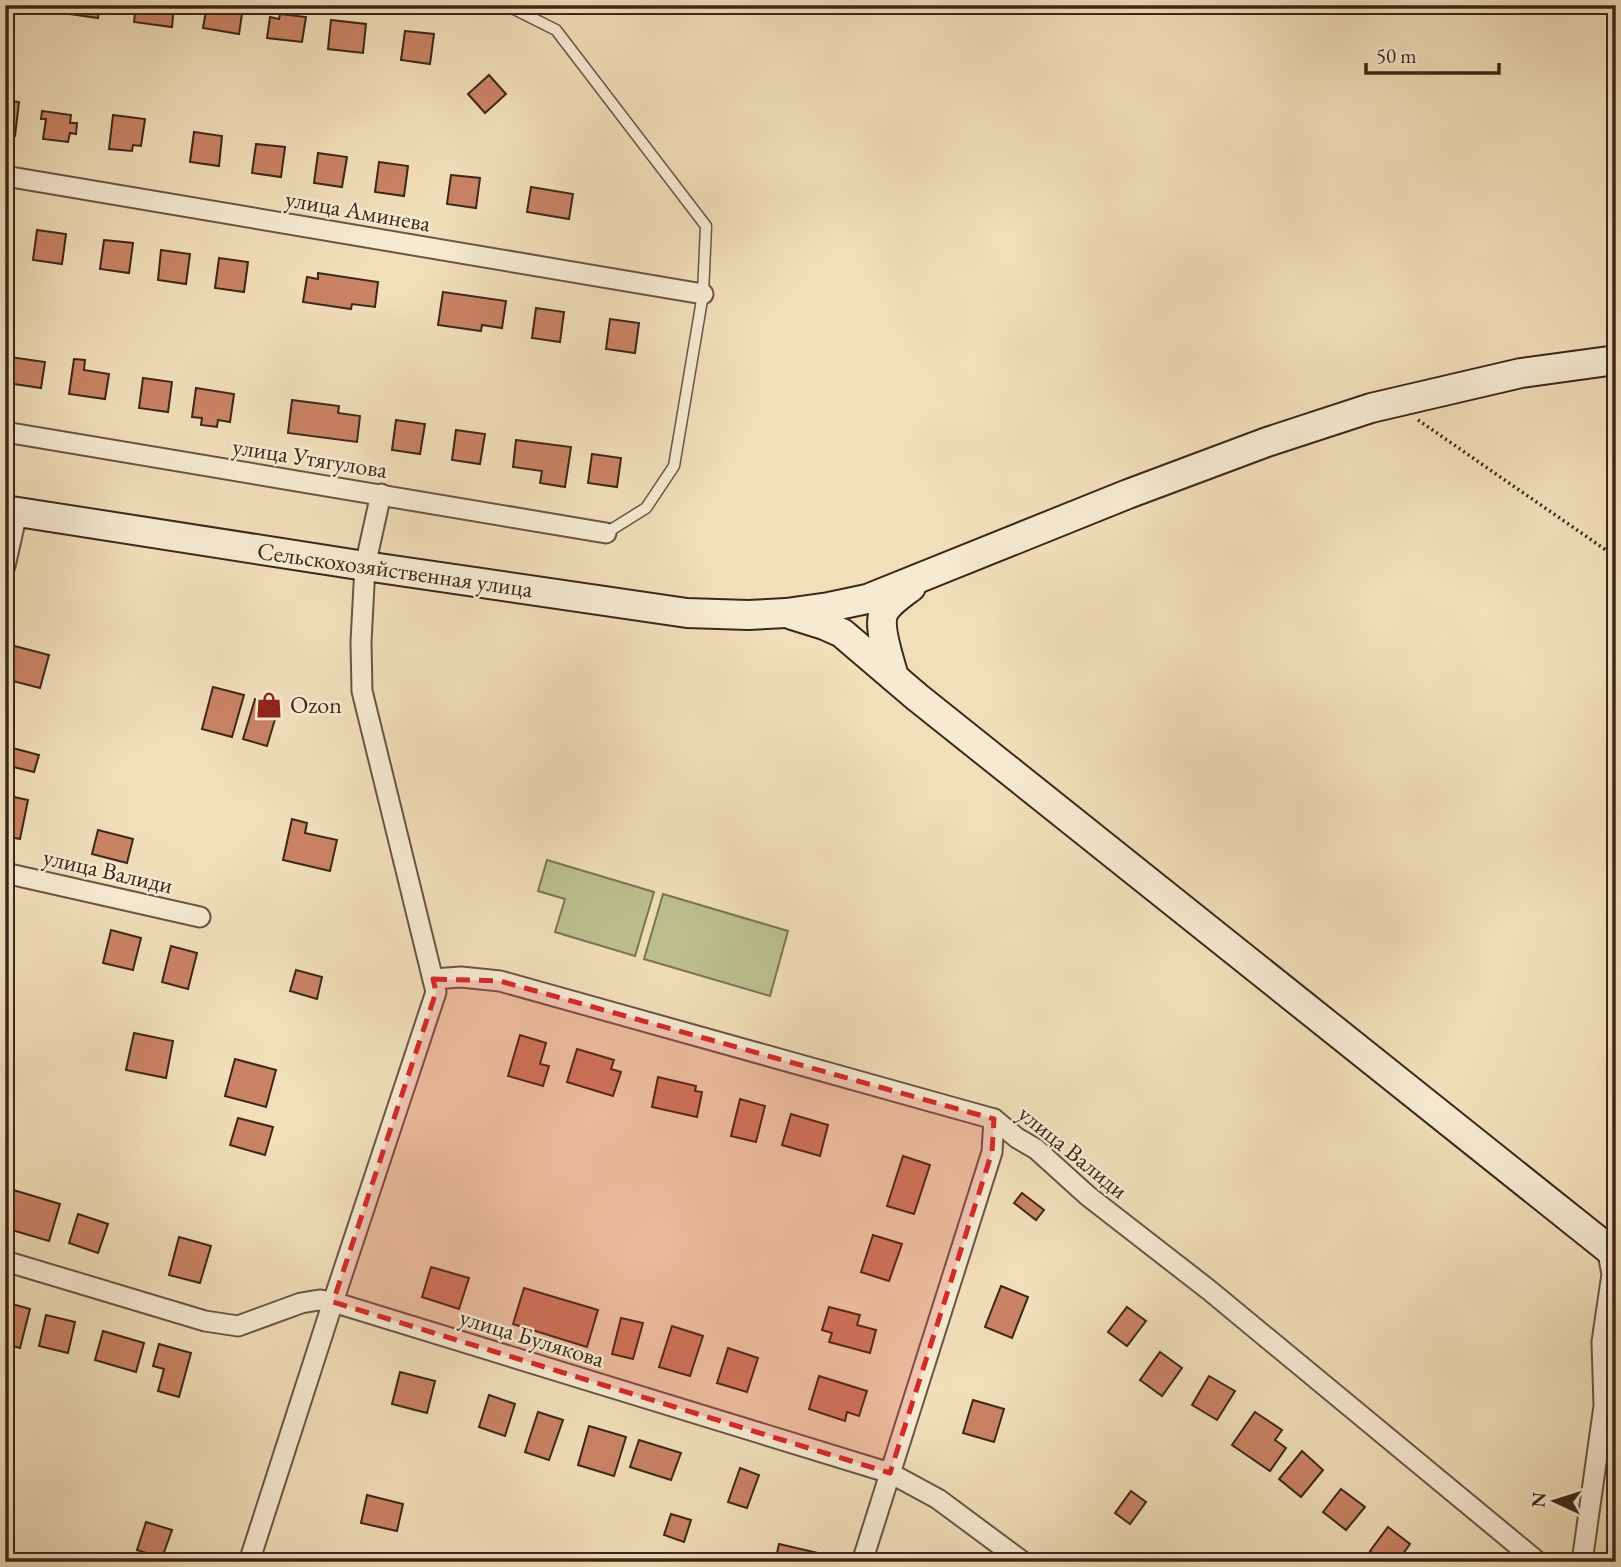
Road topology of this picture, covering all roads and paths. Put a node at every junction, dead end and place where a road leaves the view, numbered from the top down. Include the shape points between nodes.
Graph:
1 (506, 5) edge
2 (5, 176) edge
3 (703, 294) junction
4 (1616, 360) edge
5 (1393, 402) junction
6 (5, 432) edge
7 (381, 494) junction
8 (11, 512) edge
9 (606, 533) joint
10 (1616, 557) edge
11 (5, 566) edge
12 (365, 566) junction
13 (927, 575) junction
14 (786, 613) junction
15 (894, 677) junction
16 (5, 873) edge
17 (200, 917) dead end
18 (433, 979) junction
19 (994, 1119) junction
20 (1611, 1251) edge
21 (5, 1261) edge
22 (333, 1302) junction
23 (890, 1473) junction
24 (249, 1562) edge
25 (862, 1562) edge
26 (1023, 1562) edge
27 (1538, 1562) edge
28 (1582, 1562) edge

1 - 3 lane via 556,30 706,226
2 - 3 street, улица Аминева
3 - 9 lane via 674,466 646,508
4 - 5 main road, Сельскохозяйственная улица via 1521,373
5 - 10 path
5 - 13 main road, Сельскохозяйственная улица via 1267,442
6 - 7 street, улица Утягулова
7 - 9 street, улица Утягулова
7 - 12 street
8 - 11 street
8 - 12 main road, Сельскохозяйственная улица
12 - 14 main road, Сельскохозяйственная улица via 687,613
12 - 18 street via 362,691
13 - 14 main road, Сельскохозяйственная улица via 867,599
13 - 15 main road via 884,611 883,633
14 - 15 main road via 842,633
15 - 20 main road
16 - 17 street, улица Валиди
18 - 19 street, улица Валиди via 500,981
18 - 22 street via 436,992
19 - 23 street via 992,1152
19 - 27 street, улица Валиди
20 - 28 street via 1602,1342 1604,1406
21 - 22 street, улица Булякова via 205,1321 238,1326 301,1303
22 - 23 street, улица Булякова
22 - 24 street
23 - 25 street
23 - 26 street, улица Булякова via 938,1499

